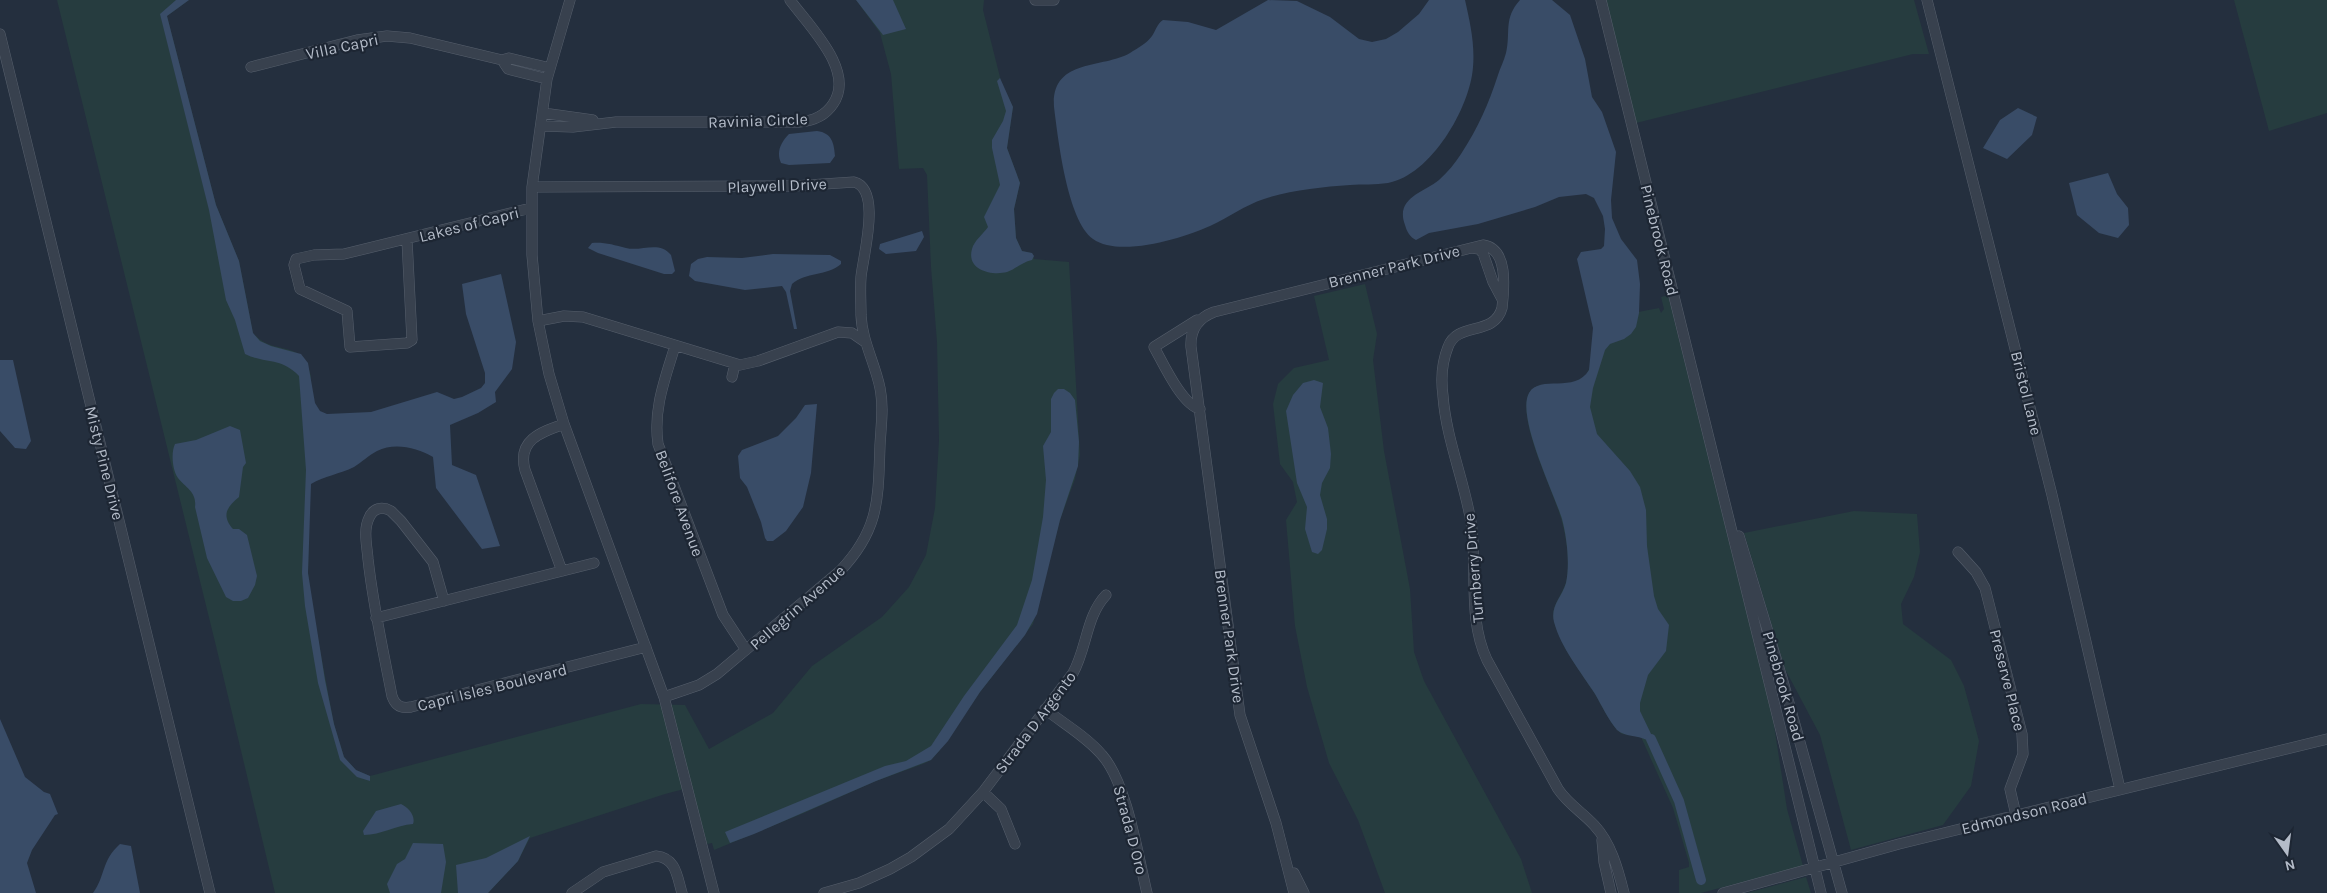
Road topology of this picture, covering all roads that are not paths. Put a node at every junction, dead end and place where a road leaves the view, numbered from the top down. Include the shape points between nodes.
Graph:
1 (570, 0) edge
2 (790, 0) edge
3 (1035, 0) edge
4 (1054, 0) edge
5 (1601, 0) edge
6 (1927, 0) edge
7 (0, 34) edge
8 (502, 60) junction
9 (251, 67) dead end
10 (550, 68) junction
11 (547, 79) junction
12 (543, 113) junction
13 (616, 122) junction
14 (541, 126) junction
15 (532, 187) junction
16 (531, 208) junction
17 (407, 240) junction
18 (1471, 247) joint
19 (1203, 317) junction
20 (538, 321) junction
21 (865, 342) junction
22 (675, 346) junction
23 (735, 364) junction
24 (732, 377) dead end
25 (1200, 409) junction
26 (564, 424) junction
27 (1719, 480) junction
28 (1958, 552) dead end
29 (594, 563) dead end
30 (562, 571) junction
31 (1106, 595) dead end
32 (444, 601) junction
33 (376, 618) junction
34 (646, 647) junction
35 (746, 650) junction
36 (664, 697) junction
37 (1045, 709) junction
38 (2327, 739) edge
39 (2120, 789) junction
40 (983, 792) junction
41 (2016, 815) junction
42 (1602, 836) junction
43 (1015, 844) dead end
44 (1286, 857) junction
45 (1834, 863) junction
46 (1814, 869) junction
47 (210, 893) edge
48 (572, 893) edge
49 (682, 893) edge
50 (714, 893) edge
51 (824, 893) edge
52 (1147, 893) edge
53 (1294, 893) edge
54 (1304, 893) edge
55 (1611, 893) edge
56 (1624, 893) edge
57 (1724, 893) edge
58 (1820, 893) edge
59 (1842, 893) edge

1 - 10 street
2 - 13 street, Ravinia Circle via 838,70 838,94 823,114 800,122
3 - 4 street
5 - 27 street, Pinebrook Road
6 - 39 street, Bristol Lane via 2052,495
7 - 47 street, Misty Pine Drive
8 - 9 street, Villa Capri via 400,36 372,38
8 - 10 street via 510,58
8 - 11 street via 508,69
10 - 11 street
11 - 12 street
12 - 13 street, Ravinia Circle
12 - 14 street
13 - 14 street, Ravinia Circle
14 - 15 street
15 - 16 street
15 - 21 street, Playwell Drive via 858,183 865,190 869,203 861,291 861,326
16 - 17 street, Lakes of Capri
16 - 20 street
17 - 17 street, Lakes of Capri via 344,254 314,255 295,260 300,290 347,311 350,347 412,340
18 - 19 street, Brenner Park Drive
18 - 42 street, Turnberry Drive via 1490,247 1499,256 1502,268 1501,312 1491,325 1462,332 1452,340 1442,380 1444,406 1471,522 1478,633 1487,660 1558,789
19 - 25 street, Brenner Park Drive via 1194,329 1191,341
19 - 25 street, Brenner Park Drive via 1154,347 1185,399
20 - 22 street via 564,316 583,317
20 - 26 street
21 - 23 street via 852,333 833,333 750,364
21 - 35 street, Pellegrin Avenue via 878,381 882,410 878,498 869,532 840,571
22 - 23 street
22 - 35 street, Belifore Avenue via 658,406 658,444 722,615
23 - 24 street
25 - 44 street, Brenner Park Drive via 1240,714
26 - 30 street via 535,437 525,448 523,456 525,470
26 - 34 street
27 - 45 street, Pinebrook Road via 1751,570
27 - 46 street, Pinebrook Road
28 - 41 street, Preserve Place via 1985,588 2022,734 2023,754 2010,789
29 - 30 street
30 - 32 street
31 - 37 street, Strada D Argento via 1095,609 1078,665
32 - 33 street
32 - 33 street, Capri Isles Boulevard via 436,569 429,556 396,515 385,508 377,509 369,516 366,531
33 - 34 street, Capri Isles Boulevard via 392,696 404,708
34 - 36 street
35 - 36 street, Pellegrin Avenue via 710,679
36 - 50 street
37 - 40 street, Strada D Argento
37 - 52 street, Strada D Oro via 1097,750 1112,769 1122,793
38 - 39 street, Edmondson Road
39 - 41 street, Edmondson Road
40 - 43 street via 1001,809
40 - 51 street, Strada D Argento via 949,829 911,857 867,880
41 - 45 street, Edmondson Road
42 - 55 street
42 - 56 street, Turnberry Drive via 1615,861
44 - 53 street, Brenner Park Drive
44 - 54 street, Brenner Park Drive
45 - 46 street, Edmondson Road
45 - 59 street, Pinebrook Road
46 - 57 street, Edmondson Road
46 - 58 street, Pinebrook Road
48 - 49 street via 603,872 656,856 664,857 673,864

